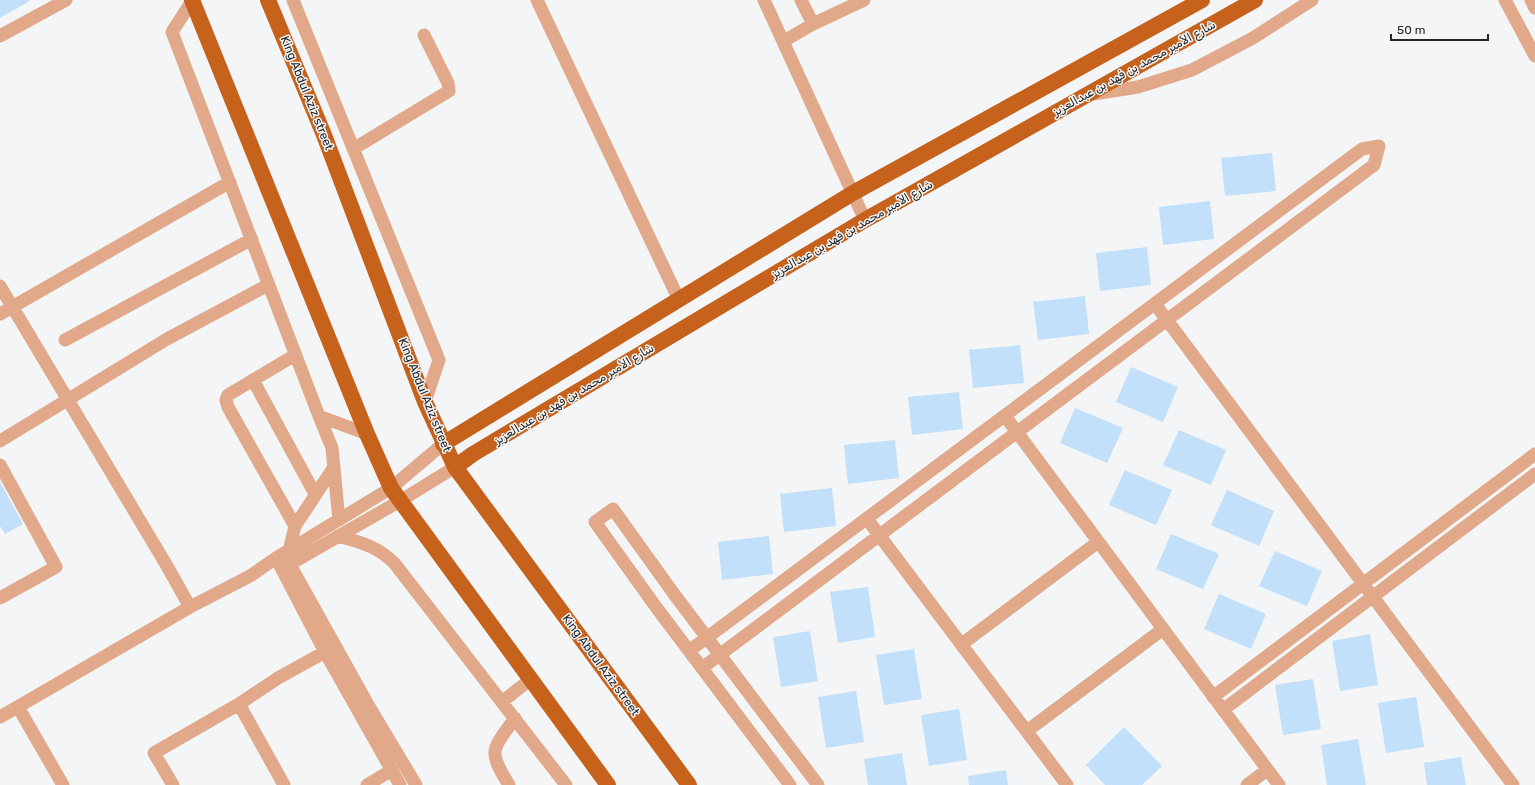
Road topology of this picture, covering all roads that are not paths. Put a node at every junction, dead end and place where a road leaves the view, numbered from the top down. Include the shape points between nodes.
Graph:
1 (66, 0) edge
2 (268, 0) edge
3 (293, 0) edge
4 (537, 0) edge
5 (764, 0) edge
6 (800, 0) edge
7 (864, 0) edge
8 (1202, 0) edge
9 (1255, 0) edge
10 (1312, 0) edge
11 (1505, 0) edge
12 (1531, 0) edge
13 (192, 1) edge
14 (1535, 8) edge
15 (813, 24) junction
16 (0, 36) edge
17 (424, 36) dead end
18 (784, 41) junction
19 (1535, 56) edge
20 (1087, 94) junction
21 (353, 149) junction
22 (230, 182) junction
23 (852, 193) junction
24 (865, 220) junction
25 (252, 239) junction
26 (268, 285) junction
27 (0, 286) edge
28 (679, 300) junction
29 (1155, 304) junction
30 (11, 306) junction
31 (0, 314) edge
32 (1167, 320) junction
33 (65, 340) dead end
34 (295, 355) junction
35 (253, 380) junction
36 (67, 400) junction
37 (425, 402) junction
38 (318, 416) junction
39 (1005, 416) junction
40 (1017, 433) junction
41 (367, 434) junction
42 (0, 441) edge
43 (443, 444) junction
44 (1535, 454) edge
45 (0, 465) edge
46 (334, 467) junction
47 (455, 467) junction
48 (1535, 474) edge
49 (315, 494) junction
50 (396, 495) junction
51 (868, 519) junction
52 (339, 520) junction
53 (295, 526) junction
54 (880, 535) junction
55 (338, 536) junction
56 (1098, 542) junction
57 (284, 559) junction
58 (1363, 583) junction
59 (1373, 596) junction
60 (0, 598) edge
61 (190, 607) junction
62 (1163, 629) junction
63 (708, 639) junction
64 (962, 644) junction
65 (689, 651) junction
66 (325, 652) junction
67 (720, 655) junction
68 (702, 668) junction
69 (531, 679) junction
70 (1213, 697) junction
71 (503, 701) junction
72 (239, 704) junction
73 (18, 707) junction
74 (1223, 710) junction
75 (0, 717) edge
76 (515, 718) junction
77 (1027, 731) junction
78 (392, 770) junction
79 (1267, 770) junction
80 (63, 785) edge
81 (173, 785) edge
82 (284, 785) edge
83 (368, 785) edge
84 (400, 785) edge
85 (416, 785) edge
86 (509, 785) edge
87 (566, 785) edge
88 (608, 785) edge
89 (689, 785) edge
90 (790, 785) edge
91 (818, 785) edge
92 (1067, 785) edge
93 (1247, 785) edge
94 (1279, 785) edge
95 (1513, 785) edge

1 - 16 street
2 - 37 main road, King Abdul Aziz street via 324,135
3 - 21 street
4 - 28 street
5 - 18 street
6 - 15 street
7 - 15 street
8 - 23 main road
9 - 20 main road, شارع الأمير محمد بن فهد بن عبدالعزيز
10 - 20 street via 1253,38 1192,70 1138,87
11 - 19 street
12 - 14 street
13 - 22 street via 172,32
13 - 41 main road
15 - 18 street
17 - 21 street via 448,83 449,91
18 - 23 street
20 - 24 main road, شارع الأمير محمد بن فهد بن عبدالعزيز
21 - 37 street via 439,360
22 - 25 street
22 - 30 street
23 - 24 street
23 - 28 main road
24 - 47 main road, شارع الأمير محمد بن فهد بن عبدالعزيز
25 - 26 street
25 - 33 street
26 - 34 street
26 - 36 street via 167,339
27 - 30 street
28 - 43 main road
29 - 32 street
29 - 32 street via 1362,149 1379,146 1374,165
29 - 39 street
30 - 31 street
30 - 36 street
32 - 40 street
32 - 58 street
34 - 35 street
34 - 38 street
35 - 49 street
35 - 53 street via 228,395 228,407
36 - 42 street
36 - 61 street
37 - 43 main road, King Abdul Aziz street
38 - 41 street
38 - 46 street via 329,440
39 - 40 street
39 - 51 street
40 - 54 street
40 - 56 street
41 - 50 main road
43 - 47 main road, King Abdul Aziz street
43 - 50 street
44 - 58 street
45 - 60 street via 56,566
46 - 49 street
46 - 52 street
47 - 50 street
47 - 89 main road, King Abdul Aziz street
48 - 59 street
49 - 53 street
50 - 52 street
50 - 55 street
50 - 69 main road
51 - 54 street
51 - 63 street
52 - 57 street
53 - 57 street
54 - 64 street
54 - 67 street
55 - 57 street
55 - 71 street via 374,547 385,554
56 - 62 street
56 - 64 street
57 - 61 street
57 - 66 street
57 - 85 street
58 - 59 street
58 - 70 street
59 - 74 street
59 - 95 street
61 - 73 street
62 - 70 street
62 - 77 street
63 - 65 street
63 - 65 street via 613,509 595,522
63 - 67 street
64 - 77 street
65 - 68 street
66 - 72 street via 278,678
66 - 78 street
67 - 68 street
67 - 91 street
68 - 90 street
69 - 71 street
69 - 88 main road
70 - 74 street
71 - 76 street
72 - 81 street via 154,753
72 - 82 street
73 - 75 street
73 - 80 street
74 - 79 street
76 - 86 street via 496,746 494,754 496,764
76 - 87 street
77 - 92 street
78 - 83 street
78 - 84 street
79 - 93 street
79 - 94 street

